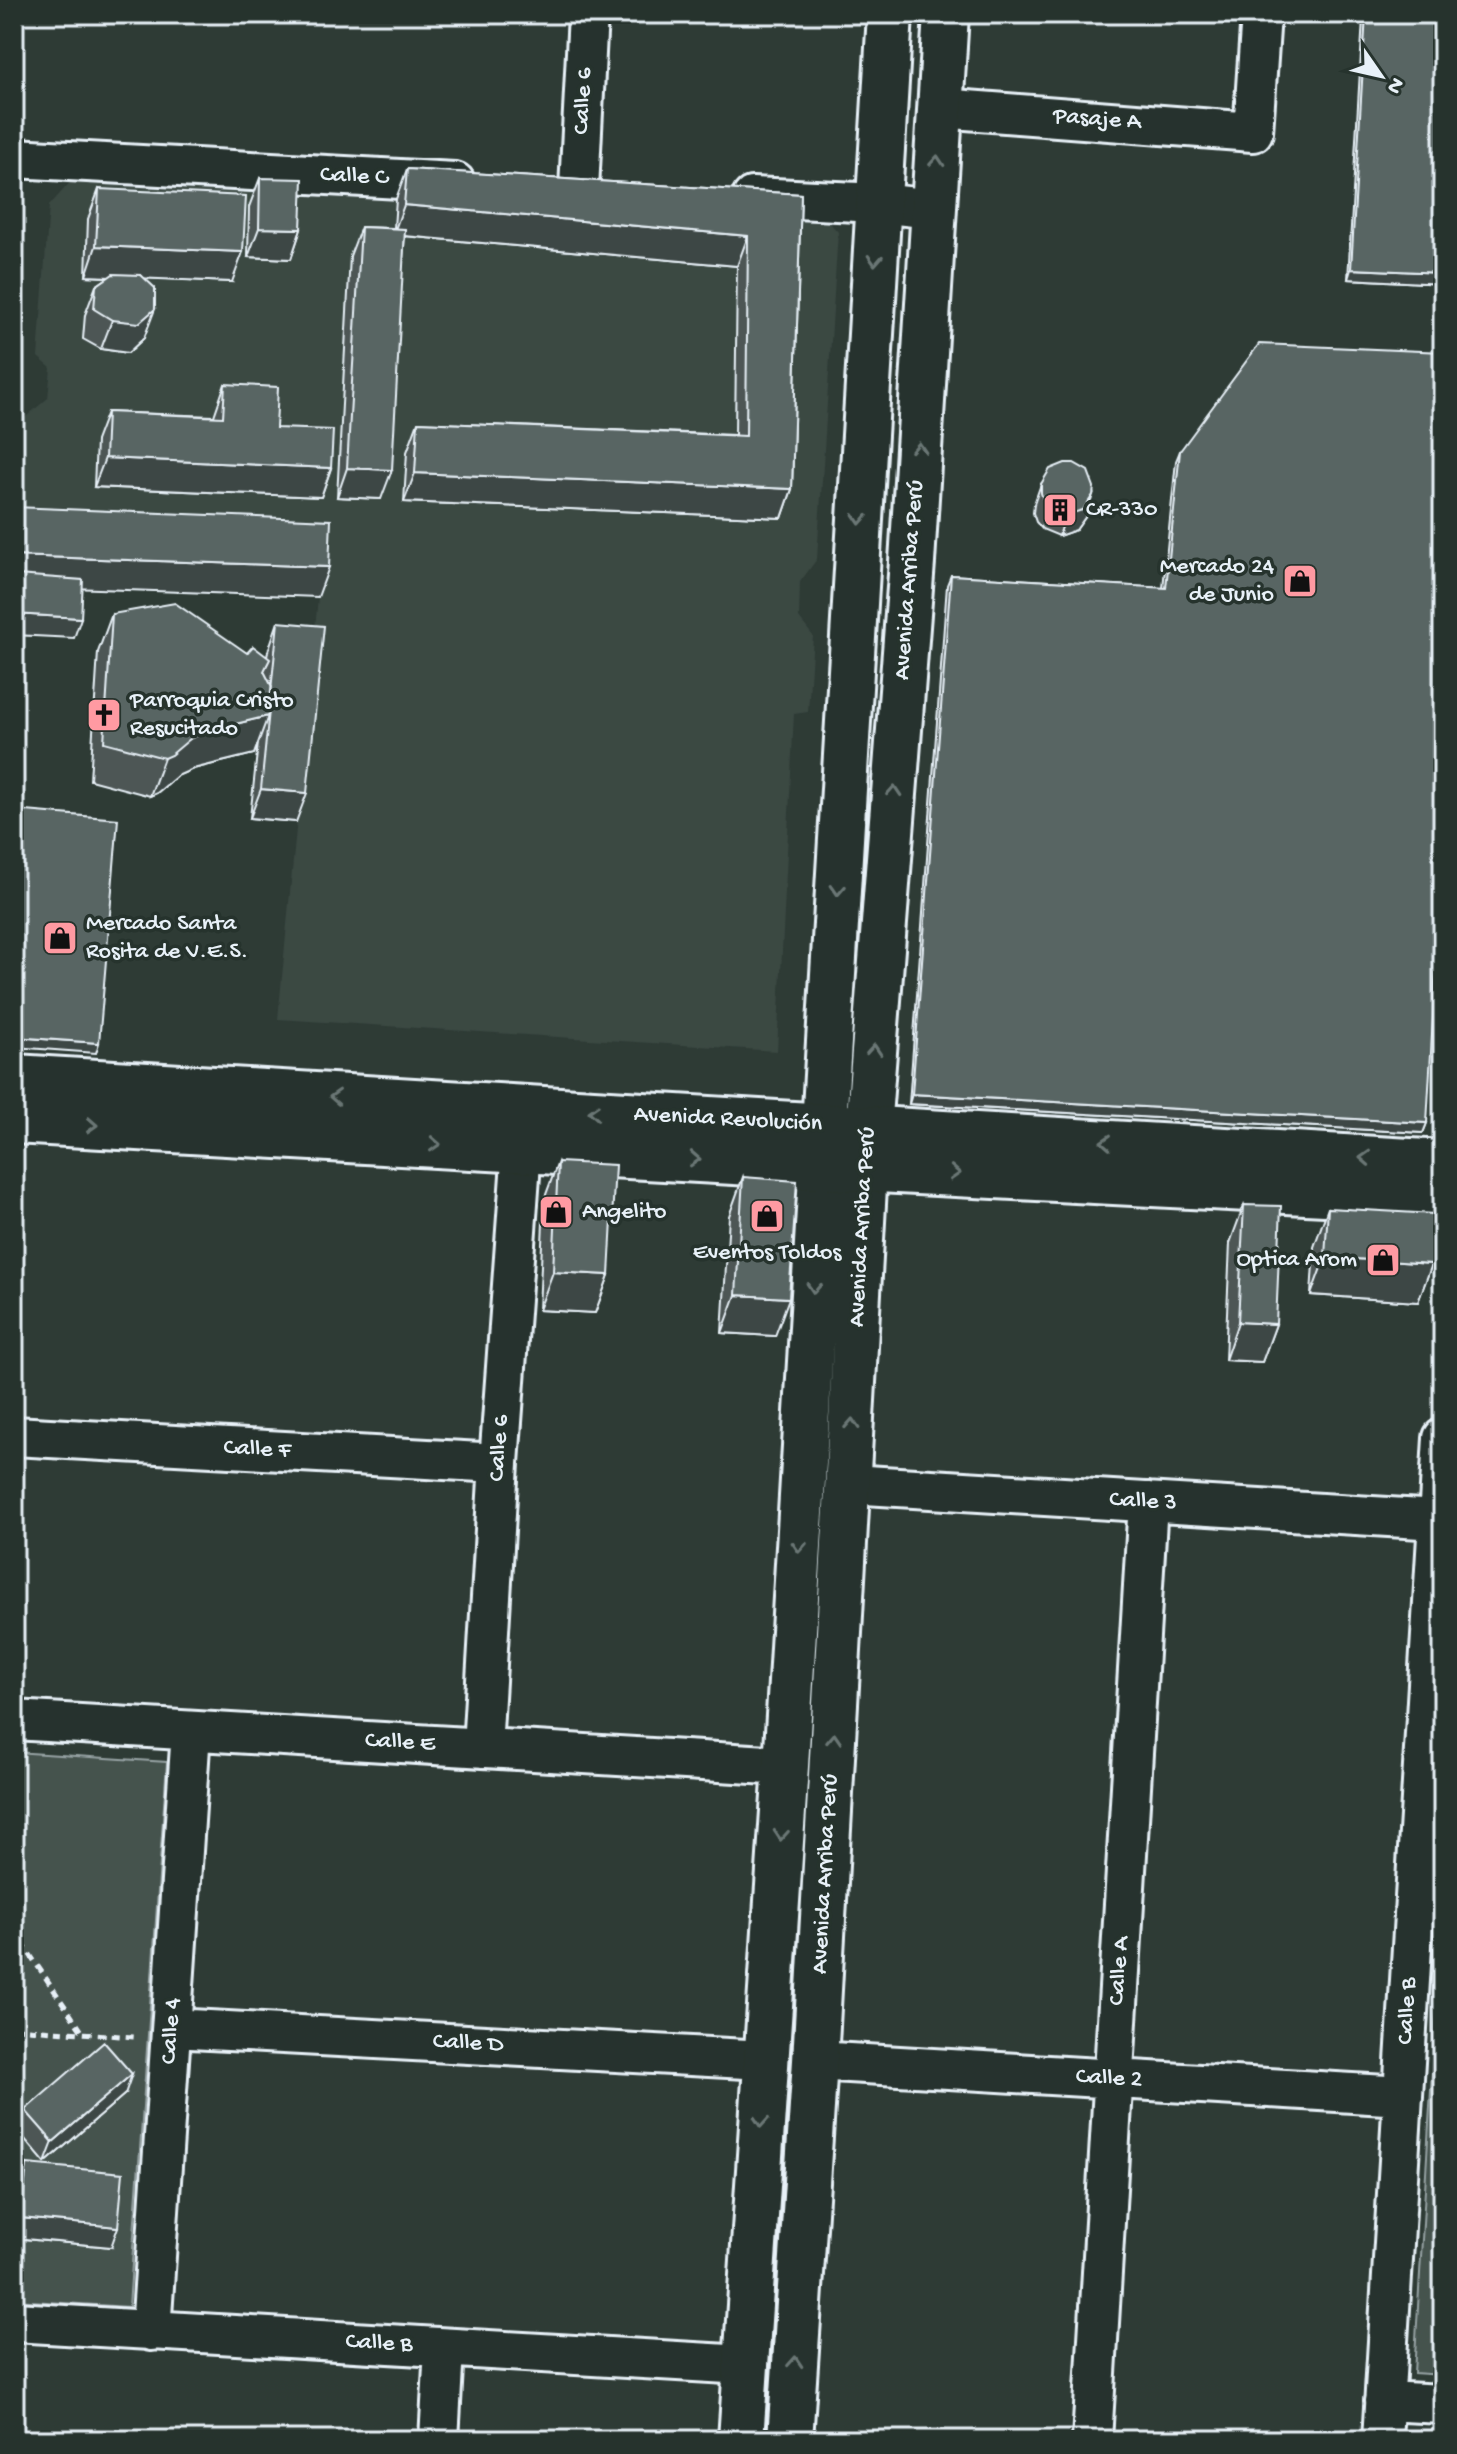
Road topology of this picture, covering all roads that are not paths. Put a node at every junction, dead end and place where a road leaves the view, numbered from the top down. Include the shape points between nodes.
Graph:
1 (588, 14) edge
2 (890, 14) edge
3 (946, 14) edge
4 (1261, 14) edge
5 (940, 108) junction
6 (14, 158) edge
7 (485, 184) edge
8 (579, 189) edge
9 (718, 195) edge
10 (879, 203) junction
11 (933, 209) junction
12 (14, 1077) edge
13 (14, 1121) edge
14 (822, 1146) junction
15 (522, 1148) junction
16 (867, 1148) junction
17 (1443, 1163) edge
18 (1443, 1199) edge
19 (14, 1436) edge
20 (1443, 1438) edge
21 (499, 1463) junction
22 (849, 1484) junction
23 (1148, 1502) junction
24 (1438, 1520) junction
25 (14, 1720) edge
26 (191, 1731) junction
27 (482, 1748) junction
28 (786, 1766) junction
29 (1431, 1820) edge
30 (172, 2034) junction
31 (765, 2060) junction
32 (815, 2061) junction
33 (1113, 2079) junction
34 (1403, 2096) junction
35 (14, 2322) edge
36 (151, 2331) junction
37 (444, 2348) junction
38 (745, 2365) junction
39 (1384, 2401) junction
40 (1443, 2404) edge
41 (439, 2440) edge
42 (741, 2440) edge
43 (790, 2440) edge
44 (1092, 2440) edge
45 (1382, 2440) edge

1 - 8 street, Calle 6
2 - 10 street, Avenida Arriba Perú
3 - 5 street, Avenida Arriba Perú
4 - 5 street, Pasaje A via 1253,132
11 -> 5 street, Avenida Arriba Perú
6 - 7 street, Calle C
9 - 10 street
10 - 11 street
10 -> 14 street, Avenida Arriba Perú
16 -> 11 street, Avenida Arriba Perú
14 -> 12 street, Avenida Revolución
13 -> 15 street, Avenida Revolución
15 -> 14 street, Avenida Revolución
14 - 16 street, Avenida Revolución
14 -> 28 street, Avenida Arriba Perú
15 - 21 street, Calle 6
17 -> 16 street, Avenida Revolución
16 -> 18 street, Avenida Revolución
22 -> 16 street, Avenida Arriba Perú
19 - 21 street, Calle F
20 - 24 street, Calle B
21 - 27 street, Calle 6
22 - 23 street, Calle 3
32 -> 22 street, Avenida Arriba Perú
23 - 24 street, Calle 3
23 - 33 street, Calle A
24 - 29 street, Calle B
25 - 26 street, Calle E
26 - 27 street, Calle E
26 - 30 street, Calle 4
27 - 28 street, Calle E
28 -> 31 street, Avenida Arriba Perú
29 - 34 street, Calle B
30 - 31 street, Calle D
30 - 36 street, Calle 4
31 -> 38 street, Avenida Arriba Perú
32 - 33 street, Calle 2
43 -> 32 street, Avenida Arriba Perú
33 - 34 street, Calle 2
33 - 44 street, Calle A
34 - 39 street, Calle B
35 - 36 street, Calle B
36 - 37 street, Calle B
37 - 38 street, Calle B
37 - 41 street
38 - 42 street, Avenida Arriba Perú
39 - 40 street
39 - 45 street, Calle B

